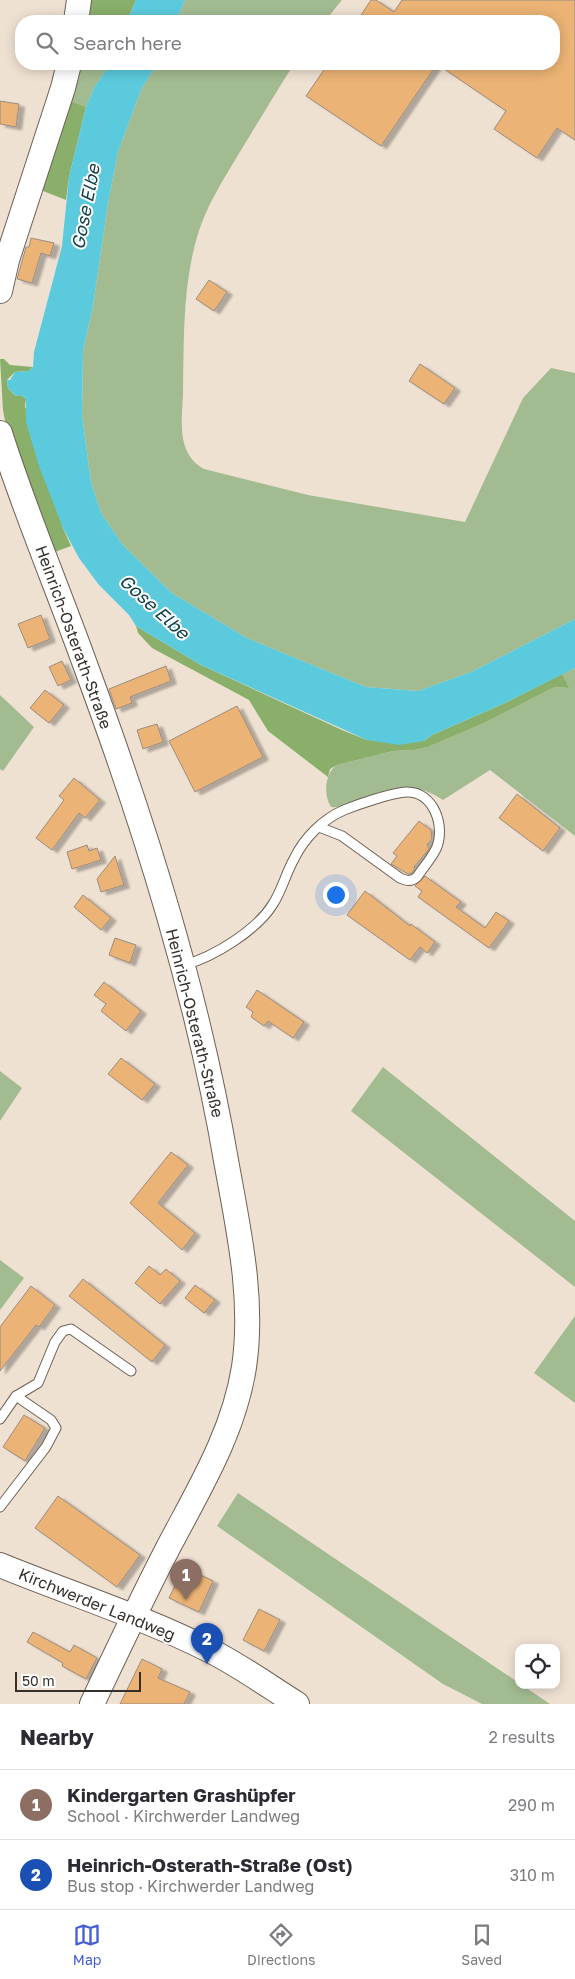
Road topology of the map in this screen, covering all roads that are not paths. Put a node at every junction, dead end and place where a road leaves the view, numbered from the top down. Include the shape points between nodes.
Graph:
1 (79, 0) edge
2 (77, 15) edge
3 (68, 70) edge
4 (0, 291) edge
5 (0, 433) edge
6 (319, 827) junction
7 (184, 965) junction
8 (131, 1372) dead end
9 (16, 1396) junction
10 (0, 1419) edge
11 (0, 1507) edge
12 (0, 1565) edge
13 (134, 1616) junction
14 (92, 1704) edge
15 (298, 1704) edge

1 - 2 street
3 - 4 street
5 - 7 street, Heinrich-Osterath-Straße via 87,669
6 - 6 lane via 344,810 408,792 429,802 438,815 440,831 436,848 417,877 406,880 342,836
6 - 7 lane via 294,858 264,916 209,956
7 - 13 street, Heinrich-Osterath-Straße via 223,1138 241,1246 248,1330 244,1369 219,1450
8 - 9 lane via 71,1329 63,1331 55,1342 38,1383
9 - 10 lane
9 - 11 lane via 51,1420 56,1428 46,1447
12 - 13 street, Kirchwerder Landweg
13 - 14 street, Heinrich-Osterath-Straße
13 - 15 street, Kirchwerder Landweg via 214,1652

